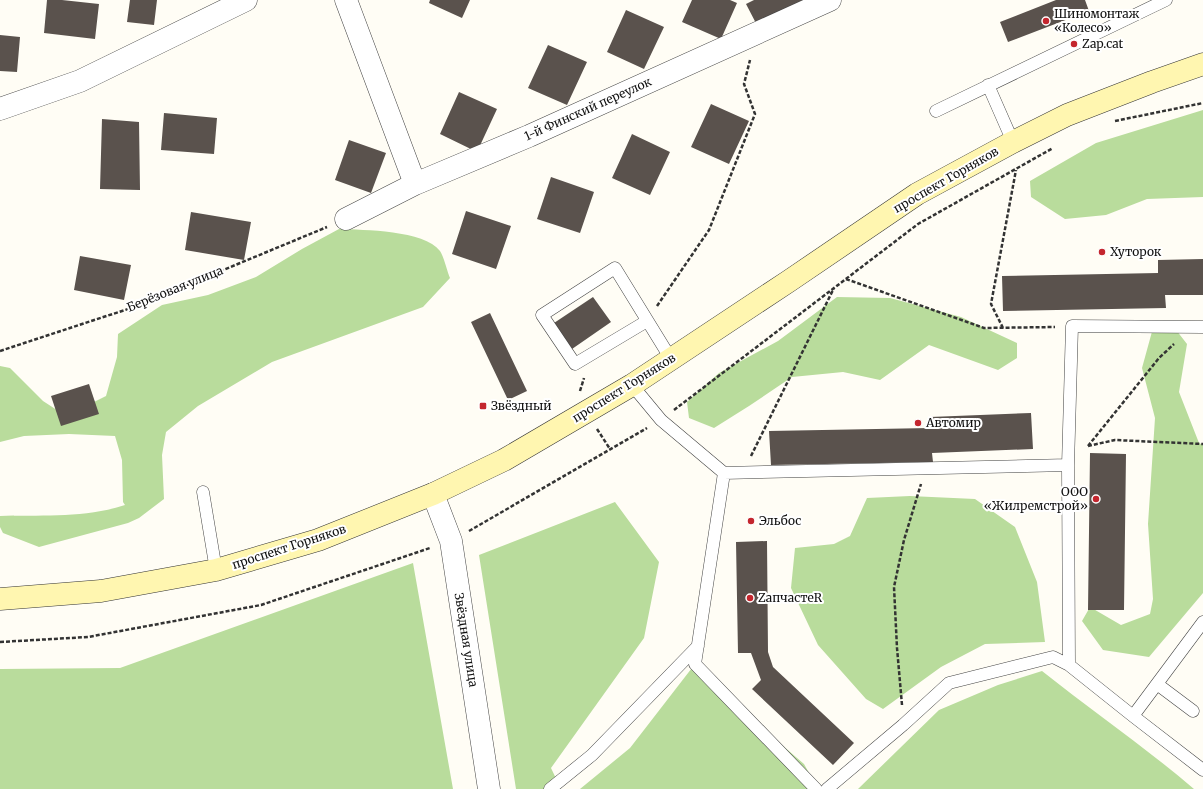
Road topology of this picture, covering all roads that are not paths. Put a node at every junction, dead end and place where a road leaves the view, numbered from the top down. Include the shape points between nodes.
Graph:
1 (246, 0) edge
2 (346, 0) edge
3 (830, 0) edge
4 (1163, 1) edge
5 (1203, 64) edge
6 (988, 86) junction
7 (0, 109) edge
8 (936, 111) dead end
9 (1013, 142) junction
10 (414, 184) junction
11 (346, 219) road end
12 (647, 321) junction
13 (1197, 327) edge
14 (671, 359) junction
15 (632, 385) junction
16 (1068, 460) junction
17 (724, 473) junction
18 (203, 492) dead end
19 (433, 494) junction
20 (216, 570) junction
21 (0, 599) edge
22 (1203, 622) edge
23 (698, 646) junction
24 (1069, 665) junction
25 (1157, 684) junction
26 (1193, 711) dead end
27 (1133, 716) junction
28 (1203, 770) edge
29 (489, 789) edge
30 (550, 789) edge
31 (816, 789) edge
32 (827, 789) edge

1 - 7 street via 80,81
2 - 10 street
3 - 10 street, 1-й Финский переулок via 529,136
4 - 6 lane
5 - 9 main road, проспект Горняков via 1066,115
6 - 8 lane
6 - 9 lane
9 - 14 main road, проспект Горняков via 917,194
10 - 11 street, 1-й Финский переулок
12 - 12 lane via 615,268 542,315 575,364
12 - 14 lane
13 - 16 lane via 1072,326
14 - 15 main road, проспект Горняков
15 - 17 lane via 661,420
15 - 19 main road, проспект Горняков via 504,460
16 - 17 lane via 926,468
16 - 24 lane
17 - 23 lane
18 - 20 lane
19 - 20 main road, проспект Горняков via 318,540
19 - 29 street, Звёздная улица via 451,541
20 - 21 main road, проспект Горняков via 101,591
22 - 25 lane
23 - 30 lane via 592,755
23 - 31 lane via 695,664
24 - 27 lane
24 - 32 lane via 1053,657 949,683
25 - 26 lane
25 - 27 lane
27 - 28 lane

